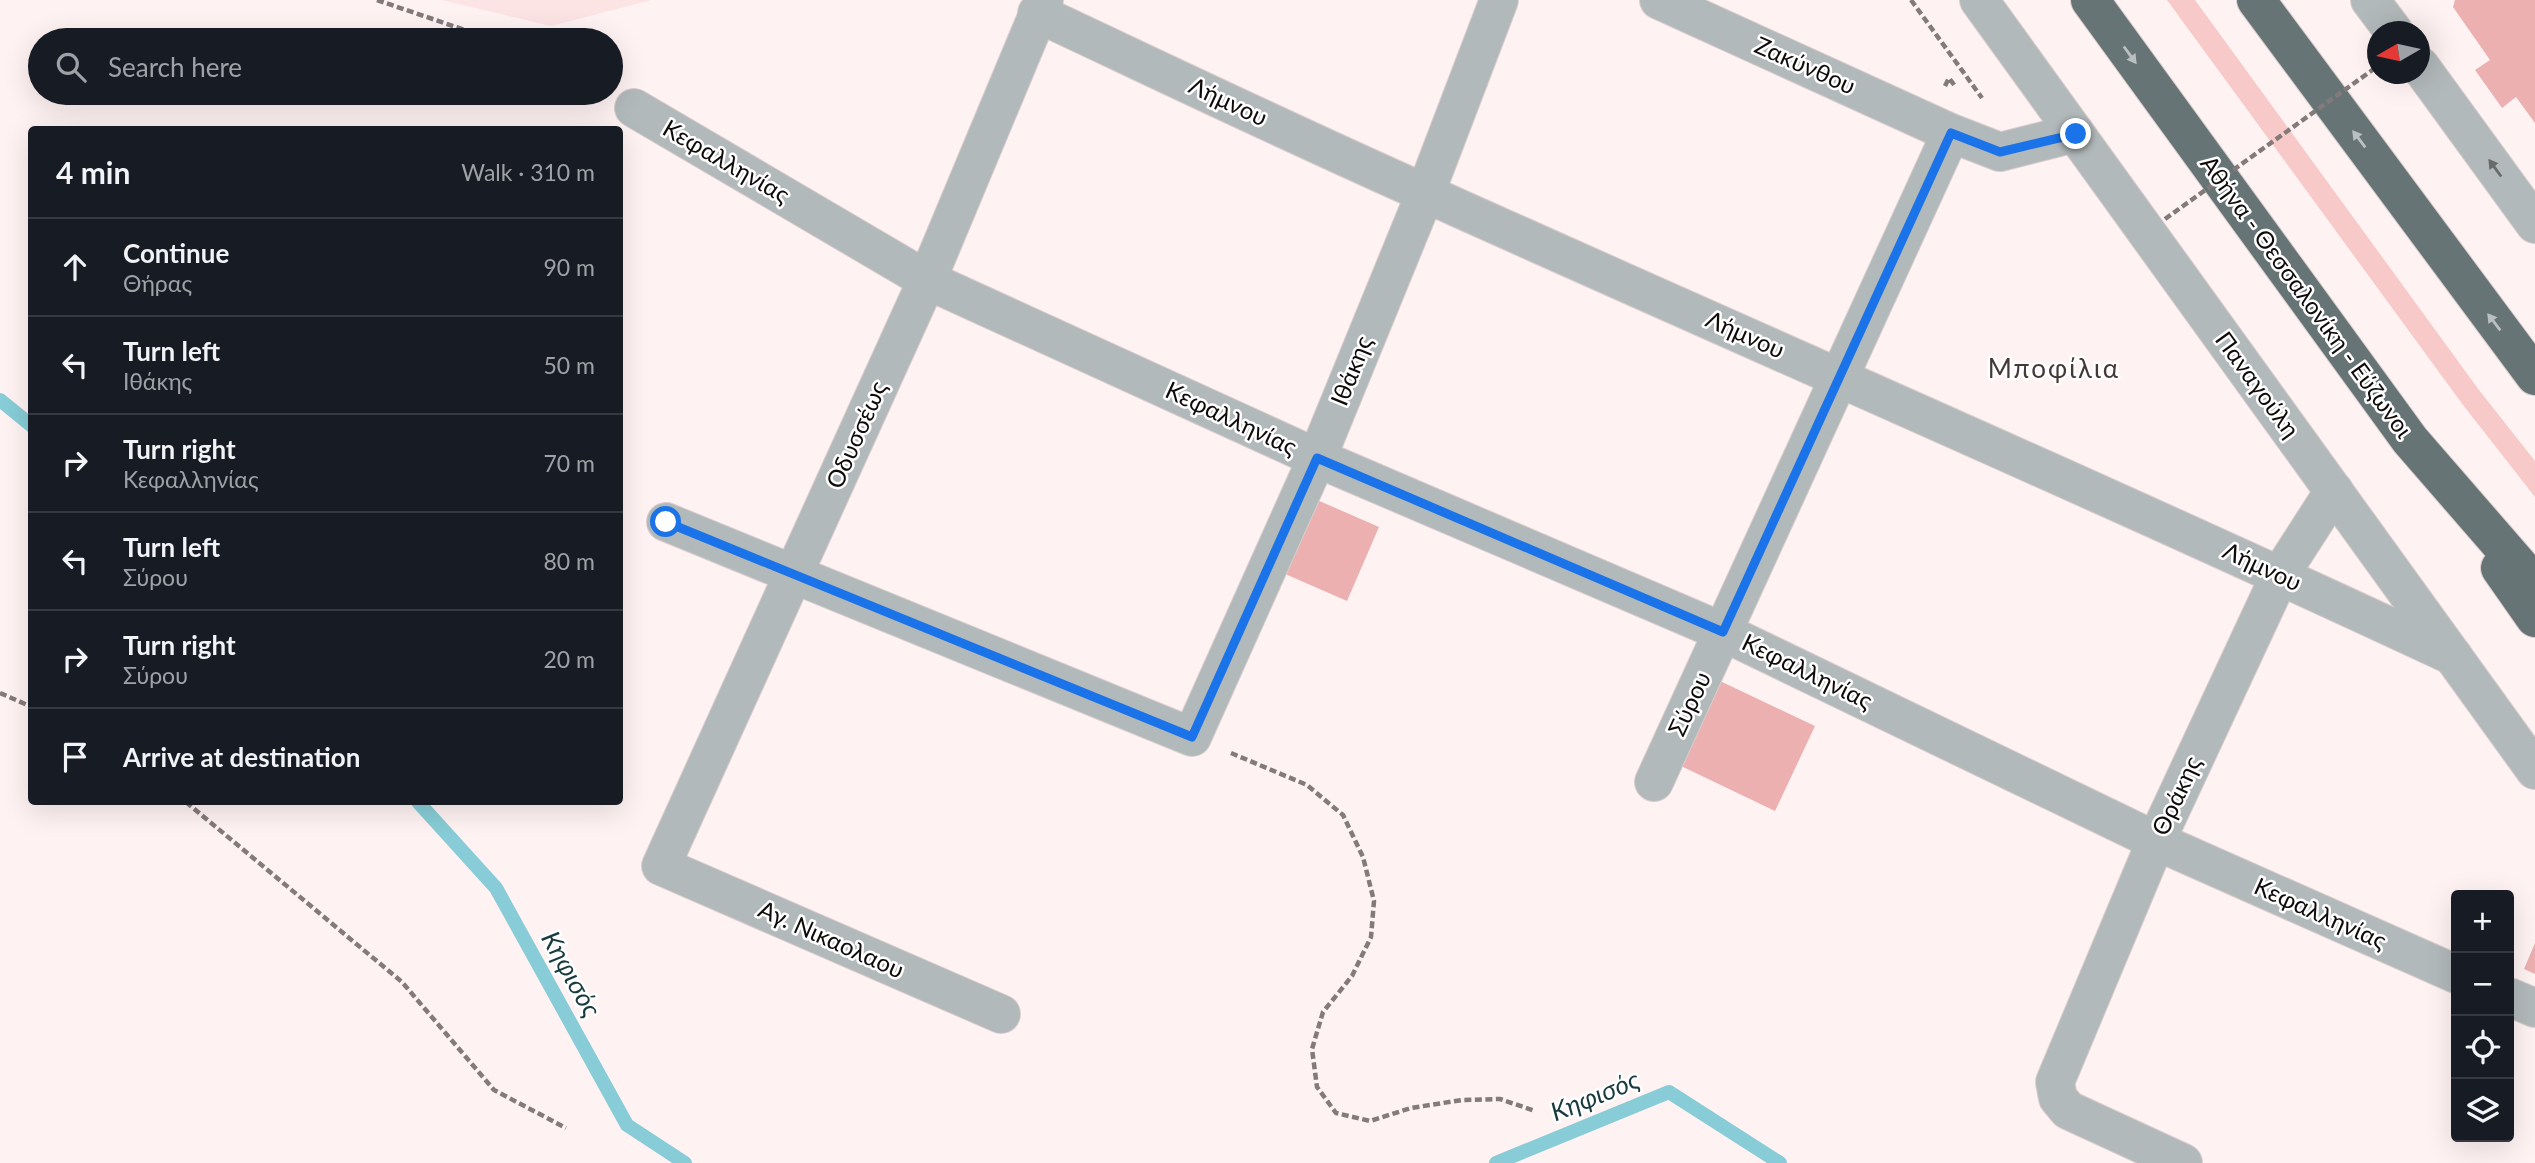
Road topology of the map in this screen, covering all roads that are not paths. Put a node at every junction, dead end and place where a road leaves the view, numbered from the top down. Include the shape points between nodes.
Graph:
1 (1499, 0) edge
2 (1659, 0) edge
3 (1979, 0) edge
4 (2090, 0) edge
5 (2256, 0) edge
6 (2370, 0) edge
7 (1040, 7) edge
8 (2386, 21) edge
9 (2430, 80) edge
10 (634, 108) dead end
11 (1951, 133) junction
12 (2076, 134) junction
13 (1425, 194) junction
14 (2535, 224) edge
15 (927, 280) junction
16 (2535, 376) edge
17 (1840, 377) junction
18 (2410, 440) junction
19 (1317, 458) junction
20 (2334, 491) junction
21 (666, 522) dead end
22 (795, 575) junction
23 (2280, 575) junction
24 (2535, 584) edge
25 (2535, 618) edge
26 (1723, 632) junction
27 (2453, 656) junction
28 (2535, 770) edge
29 (1654, 782) dead end
30 (2156, 841) junction
31 (660, 866) joint
32 (2451, 972) edge
33 (2514, 999) edge
34 (2535, 1008) edge
35 (1001, 1014) dead end
36 (2183, 1163) edge

1 - 13 street, Ιθάκης
2 - 11 street, Ζακύνθου
3 - 12 street, Παναγούλη
4 -> 18 highway, Αθήνα - Θεσσαλονίκη - Εύζωνοι
16 -> 5 highway
6 - 8 street
7 - 13 street, Λήμνου
7 - 15 street, Οδυσσέως
14 -> 9 street
10 - 15 street, Κεφαλληνίας
11 - 12 street via 2000,152
11 - 17 street, Σύρου
12 - 20 street, Παναγούλη
13 - 17 street, Λήμνου
13 - 19 street, Ιθάκης
15 - 19 street, Κεφαλληνίας
15 - 22 street, Οδυσσέως
17 - 23 street, Λήμνου
17 - 26 street, Σύρου
18 - 24 highway, Αθήνα - Θεσσαλονίκη - Εύζωνοι
18 - 25 highway
19 - 22 street, Ιθάκης via 1192,737
19 - 26 street, Κεφαλληνίας
20 - 23 street, Θράκης
20 - 27 street, Παναγούλη
21 - 22 street
22 - 31 street, Οδυσσέως
23 - 27 street, Λήμνου
23 - 30 street, Θράκης
26 - 29 street, Σύρου
26 - 30 street, Κεφαλληνίας
27 - 28 street, Παναγούλη
30 - 32 street, Κεφαλληνίας
30 - 36 street, Θράκης via 2055,1082 2057,1098 2068,1110
31 - 35 street, Αγ. Νικαολαου
33 - 34 street

